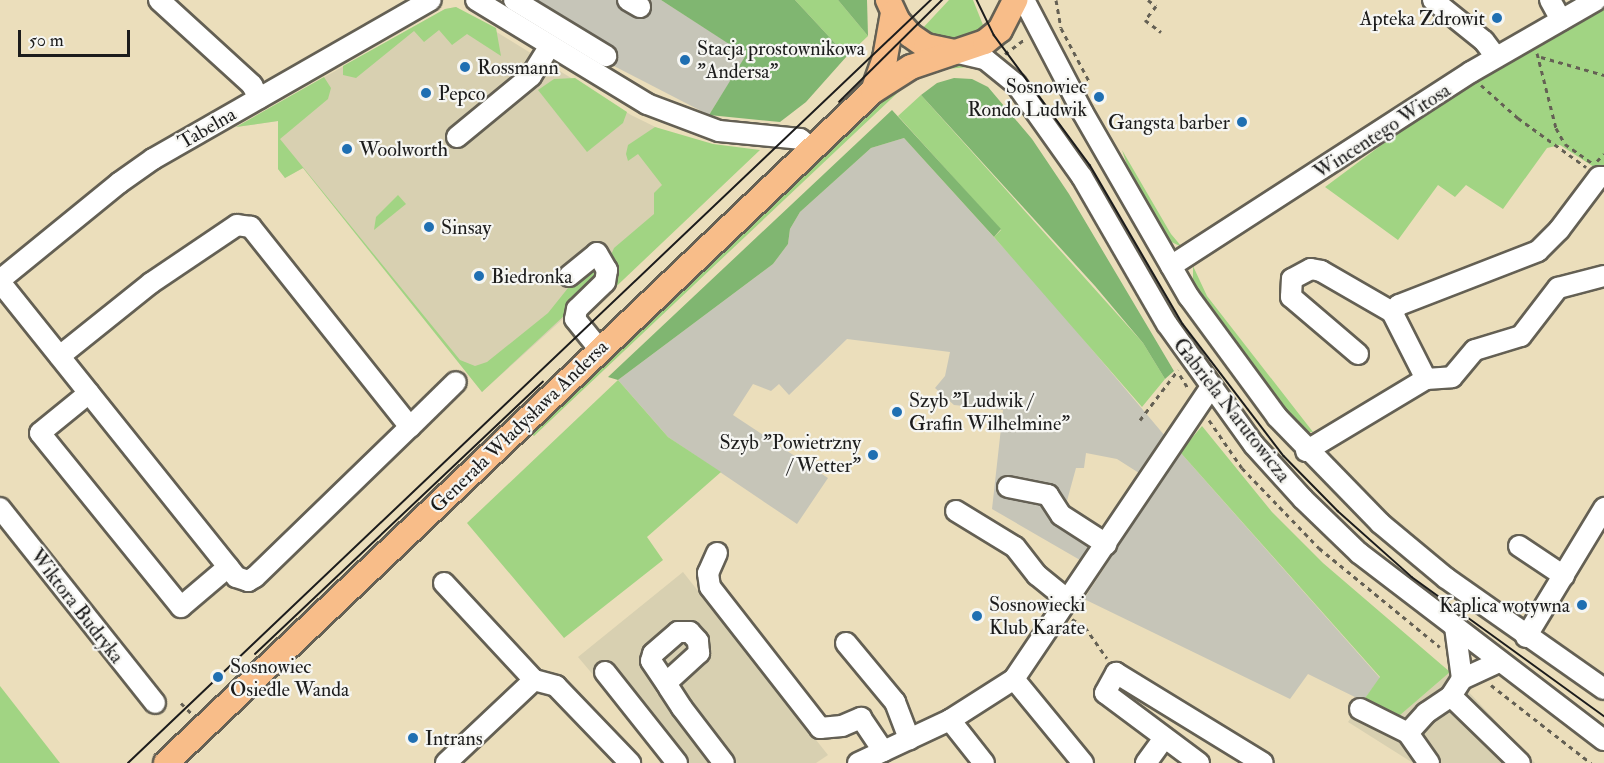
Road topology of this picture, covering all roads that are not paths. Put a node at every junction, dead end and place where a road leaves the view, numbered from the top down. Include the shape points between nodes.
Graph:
1 (159, 0) edge
2 (431, 0) edge
3 (476, 0) edge
4 (1015, 0) edge
5 (1024, 0) edge
6 (1433, 0) edge
7 (1550, 0) edge
8 (1596, 0) edge
9 (521, 6) edge
10 (891, 6) edge
11 (1561, 20) junction
12 (586, 44) junction
13 (550, 46) junction
14 (954, 52) junction
15 (606, 56) dead end
16 (1496, 57) junction
17 (574, 61) junction
18 (873, 91) junction
19 (259, 98) junction
20 (457, 137) dead end
21 (813, 150) junction
22 (1602, 173) edge
23 (1171, 266) junction
24 (569, 276) dead end
25 (1604, 276) edge
26 (0, 281) edge
27 (1392, 312) junction
28 (600, 350) junction
29 (1358, 354) dead end
30 (60, 356) junction
31 (1426, 379) junction
32 (456, 382) dead end
33 (1211, 387) junction
34 (89, 393) junction
35 (410, 427) junction
36 (1306, 451) junction
37 (1008, 487) dead end
38 (0, 508) edge
39 (1604, 508) edge
40 (956, 511) dead end
41 (1106, 544) junction
42 (1519, 546) dead end
43 (717, 553) dead end
44 (228, 567) junction
45 (1564, 576) junction
46 (444, 583) dead end
47 (1068, 600) junction
48 (1455, 627) junction
49 (1526, 637) junction
50 (846, 643) dead end
51 (1498, 662) junction
52 (605, 672) dead end
53 (1014, 679) junction
54 (1462, 679) junction
55 (534, 680) junction
56 (666, 683) dead end
57 (1604, 689) edge
58 (1451, 696) junction
59 (155, 704) dead end
60 (1360, 709) dead end
61 (950, 720) junction
62 (1408, 733) junction
63 (1164, 738) junction
64 (909, 739) junction
65 (1604, 740) edge
66 (883, 751) junction
67 (173, 761) edge
68 (1256, 761) edge
69 (446, 763) edge
70 (630, 763) edge
71 (677, 763) edge
72 (724, 763) edge
73 (858, 763) edge
74 (984, 763) edge
75 (1083, 763) edge
76 (1146, 763) edge
77 (1199, 763) edge
78 (1429, 763) edge
79 (1520, 763) edge

1 - 19 street via 252,85
2 - 19 street, Tabelna
3 - 9 street
4 - 14 main road, Generała Władysława Andersa via 994,35 976,46
5 - 23 street, Gabriela Narutowicza via 1070,90
6 - 16 street via 1484,41
7 - 11 street
8 - 11 street, Wincentego Witosa
9 - 12 street
9 - 13 street
10 - 14 main road via 918,41
10 - 18 main road, Generała Władysława Andersa via 885,58
11 - 16 street, Wincentego Witosa
12 - 15 street
12 - 17 street
13 - 17 street
13 - 20 street via 531,76
14 - 18 main road, Generała Władysława Andersa via 911,67
14 - 33 street, Gabriela Narutowicza via 986,59 1016,84 1082,177 1167,324
16 - 23 street, Wincentego Witosa
17 - 21 street via 647,104 704,127 800,139
18 - 21 main road, Generała Władysława Andersa
19 - 26 street, Tabelna via 118,183
21 - 28 main road, Generała Władysława Andersa
22 - 27 street via 1538,251 1399,305
23 - 36 street, Gabriela Narutowicza via 1270,408
24 - 28 street via 597,253 606,270 605,282 577,309 575,319
25 - 31 street via 1558,288 1521,336 1475,350 1452,377
26 - 30 street
27 - 29 street via 1321,271 1311,269 1292,279 1291,297
27 - 31 street
28 - 67 main road, Generała Władysława Andersa
30 - 34 street
30 - 35 street via 151,284 228,231 237,225 251,227
31 - 36 street
32 - 35 street
33 - 41 street
33 - 48 street, Gabriela Narutowicza via 1254,445 1359,554
34 - 44 street
34 - 44 street via 40,433 181,607
35 - 44 street via 255,577 248,581 236,577
36 - 49 street, Gabriela Narutowicza via 1380,523
37 - 41 street via 1048,495 1061,515
38 - 59 street, Wiktora Budryka
39 - 45 street
40 - 47 street via 1015,547 1037,575
41 - 47 street
42 - 45 street
43 - 66 street via 708,573 710,587 820,728 842,726 861,718
45 - 49 street
46 - 55 street
47 - 53 street
48 - 51 street, Gabriela Narutowicza
48 - 54 street
49 - 57 street, Gabriela Narutowicza
50 - 64 street via 895,702
51 - 54 street
51 - 65 street, Gabriela Narutowicza
52 - 71 street
53 - 61 street
53 - 75 street
54 - 58 street
55 - 69 street
55 - 70 street via 556,686
56 - 72 street
58 - 62 street via 1426,713
58 - 79 street
60 - 62 street
61 - 64 street
61 - 74 street
62 - 78 street
63 - 68 street via 1105,693 1116,673
63 - 76 street
63 - 77 street
64 - 66 street
66 - 73 street

